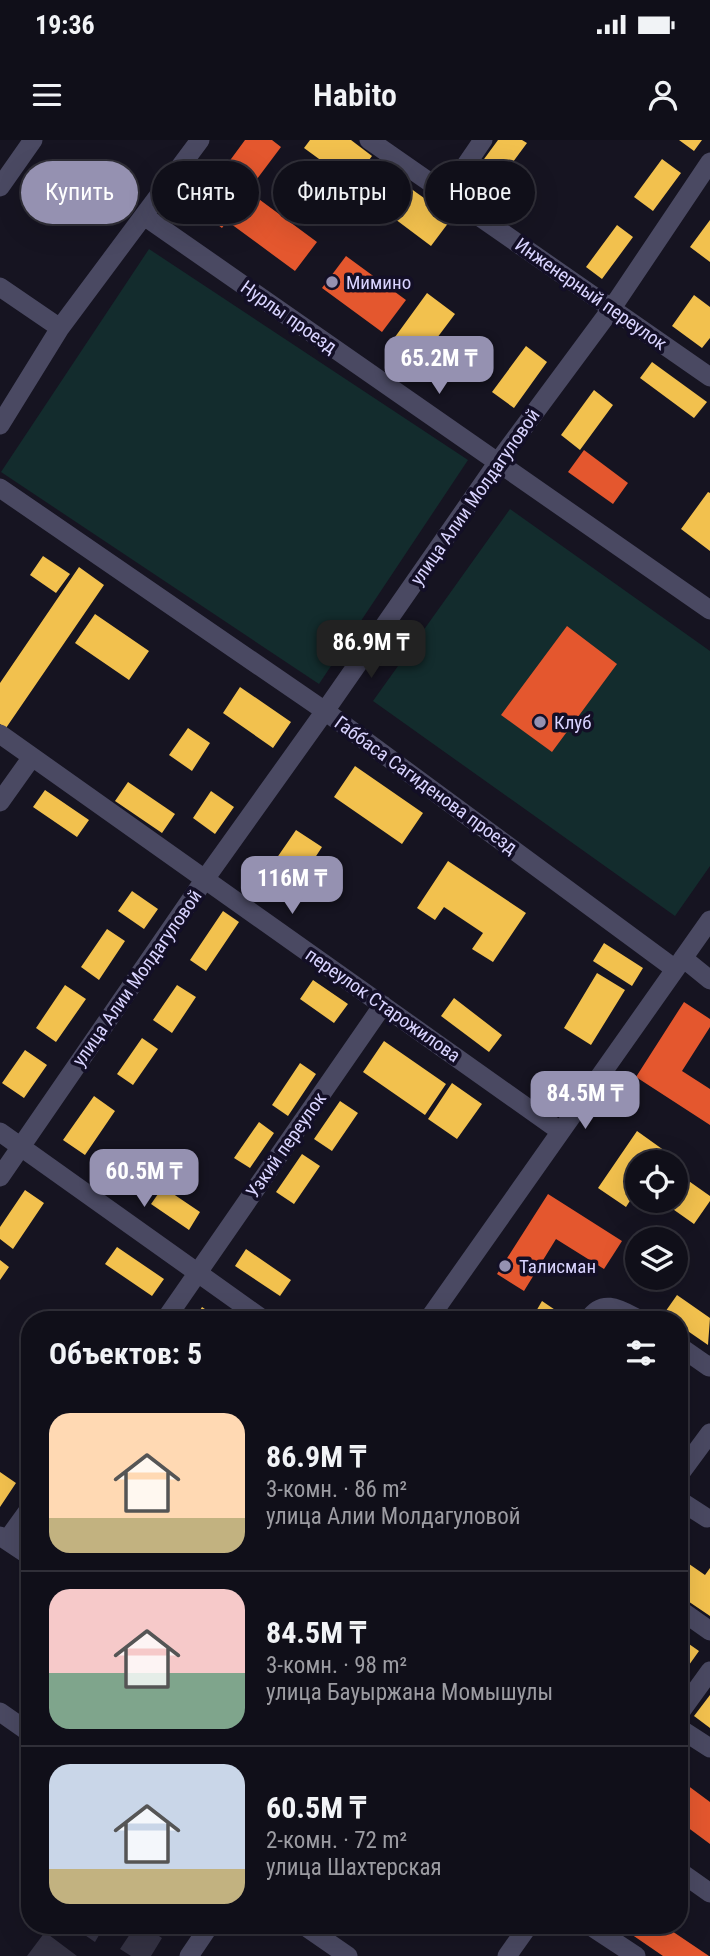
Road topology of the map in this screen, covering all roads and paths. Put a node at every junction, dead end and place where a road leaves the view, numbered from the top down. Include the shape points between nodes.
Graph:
1 (33, 140) edge
2 (200, 140) edge
3 (369, 140) edge
4 (483, 140) edge
5 (469, 161) edge
6 (710, 162) edge
7 (425, 179) edge
8 (0, 187) edge
9 (144, 216) junction
10 (489, 224) edge
11 (0, 287) edge
12 (611, 308) junction
13 (60, 328) junction
14 (710, 377) edge
15 (0, 425) edge
16 (498, 462) junction
17 (0, 488) edge
18 (710, 610) edge
19 (325, 711) junction
20 (0, 734) edge
21 (32, 757) junction
22 (0, 802) edge
23 (205, 879) junction
24 (710, 920) edge
25 (679, 963) junction
26 (710, 980) edge
27 (383, 1005) junction
28 (560, 1131) junction
29 (0, 1132) edge
30 (21, 1147) junction
31 (0, 1177) edge
32 (199, 1273) junction
33 (172, 1311) edge
34 (252, 1311) edge
35 (434, 1311) edge
36 (595, 1311) edge
37 (623, 1311) edge
38 (688, 1352) edge
39 (710, 1367) edge
40 (710, 1433) edge
41 (688, 1463) edge
42 (688, 1506) edge
43 (21, 1518) edge
44 (707, 1518) dead end
45 (3, 1538) edge
46 (21, 1550) edge
47 (688, 1615) edge
48 (710, 1631) edge
49 (710, 1671) edge
50 (688, 1702) edge
51 (0, 1712) edge
52 (21, 1727) edge
53 (688, 1734) edge
54 (710, 1748) edge
55 (688, 1877) edge
56 (710, 1893) edge
57 (204, 1934) edge
58 (316, 1934) edge
59 (523, 1934) edge
60 (603, 1934) edge
61 (189, 1956) edge
62 (348, 1956) edge
63 (507, 1956) edge
64 (636, 1956) edge

1 - 8 street
2 - 9 street
3 - 7 street, Инженерный переулок
4 - 5 street
6 - 12 street, улица Алии Молдагуловой
9 - 13 street
9 - 16 street, Нурлы проезд
10 - 12 street, Инженерный переулок
11 - 13 street
12 - 14 street, Инженерный переулок
12 - 16 street, улица Алии Молдагуловой
13 - 15 street
16 - 18 street, Нурлы проезд
16 - 19 street, улица Алии Молдагуловой
17 - 19 street, Габбаса Сагиденова проезд
19 - 23 street, улица Алии Молдагуловой
19 - 25 street, Габбаса Сагиденова проезд
20 - 21 street, переулок Старожилова
21 - 22 street
21 - 23 street, переулок Старожилова
23 - 27 street, переулок Старожилова
23 - 30 street, улица Алии Молдагуловой
24 - 25 street
25 - 26 street, Габбаса Сагиденова проезд
25 - 28 street
27 - 28 street, переулок Старожилова
27 - 32 street, Узкий переулок
28 - 35 street
29 - 30 street
30 - 31 street, улица Алии Молдагуловой
30 - 32 street
32 - 33 street, Узкий переулок
32 - 34 street
36 - 37 street via 611,1305
38 - 39 street
40 - 41 street
42 - 44 street
43 - 45 street
45 - 46 street
47 - 48 street
49 - 50 street
51 - 52 street
53 - 54 street
55 - 56 street
57 - 61 street
58 - 62 street
59 - 63 street
60 - 64 street

